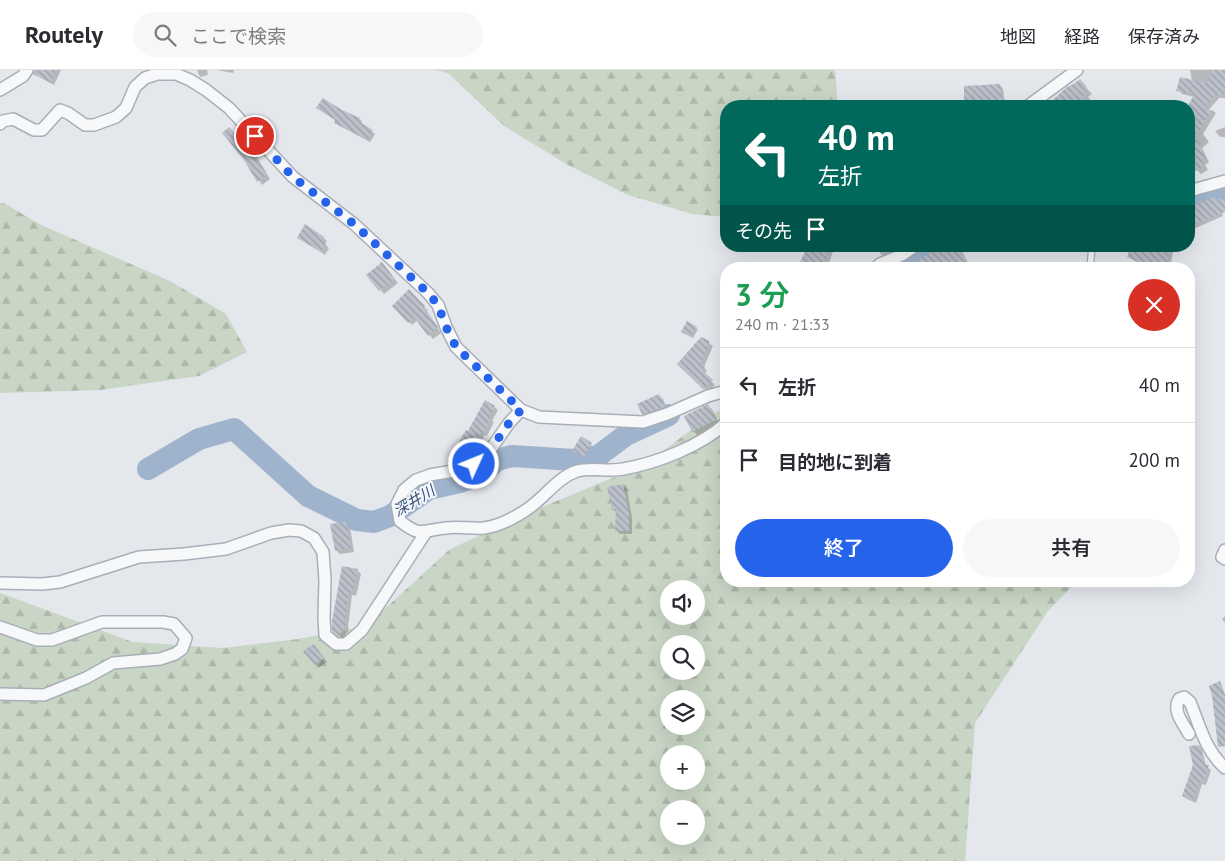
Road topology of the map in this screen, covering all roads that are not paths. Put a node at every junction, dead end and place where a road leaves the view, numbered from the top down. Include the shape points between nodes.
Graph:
1 (27, 70) edge
2 (1076, 70) edge
3 (0, 90) edge
4 (1036, 100) edge
5 (0, 124) edge
6 (1225, 181) edge
7 (1195, 188) edge
8 (906, 252) edge
9 (885, 262) edge
10 (720, 393) edge
11 (521, 410) junction
12 (720, 429) edge
13 (426, 532) junction
14 (1225, 550) edge
15 (1225, 559) edge
16 (0, 583) edge
17 (0, 627) edge
18 (0, 694) edge
19 (1189, 734) dead end
20 (1225, 768) edge

1 - 3 street
2 - 4 street
5 - 11 street via 13,119 34,130 42,130 60,110 84,125 94,125 116,117 126,108 135,86 145,78 176,74 190,80 229,108 293,177 354,224 428,293 438,305 456,347
6 - 7 street
8 - 9 street
10 - 11 street via 643,422 539,417
11 - 13 street via 484,459 465,470 416,480 404,490 397,504 400,521 412,530
12 - 13 street via 713,435 651,462 621,469 577,471 559,480 529,508 507,521 485,528 445,528
13 - 16 street via 362,630 346,644 336,644 325,635 323,552 314,538 301,531 271,533 226,549 139,557 60,582
14 - 15 street via 1222,557
17 - 18 street via 37,640 52,640 102,622 163,622 174,624 186,638 182,649 175,654 160,659 114,663 44,695
19 - 20 street via 1176,710 1179,699 1190,702 1206,743

